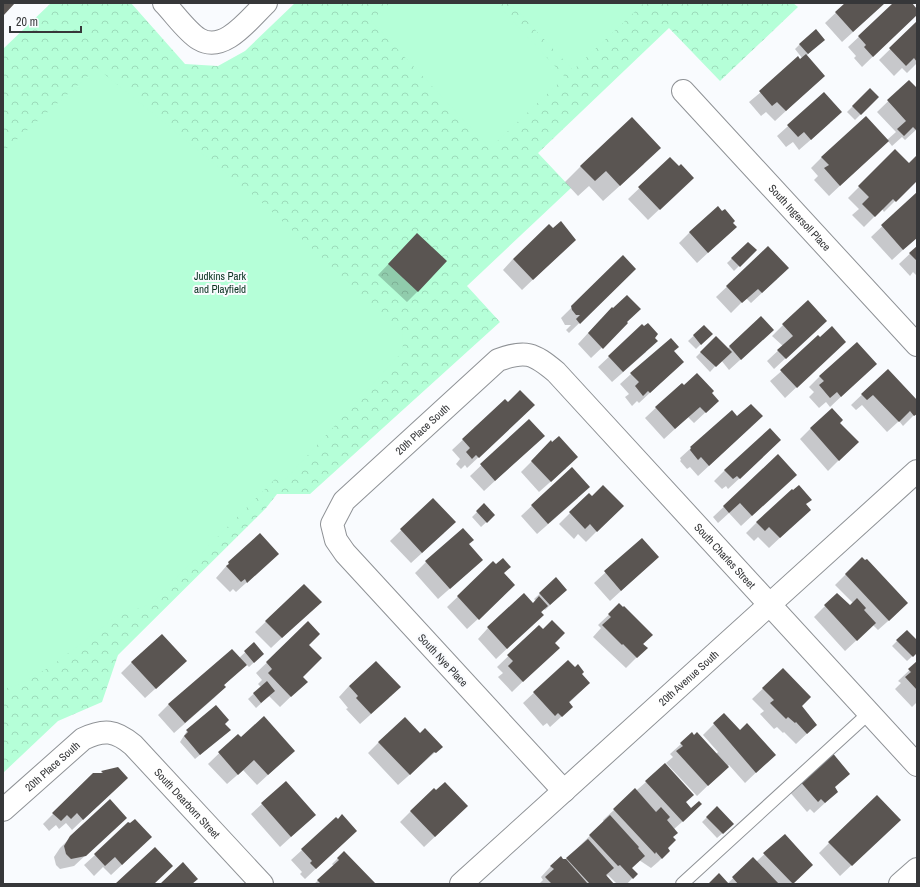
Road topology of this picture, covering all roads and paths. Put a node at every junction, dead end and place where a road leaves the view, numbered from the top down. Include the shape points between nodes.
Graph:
1 (164, 3) edge
2 (266, 3) edge
3 (683, 91) dead end
4 (917, 345) edge
5 (528, 354) joint
6 (917, 471) edge
7 (332, 524) joint
8 (770, 604) junction
9 (869, 713) junction
10 (106, 732) joint
11 (917, 766) edge
12 (564, 791) junction
13 (3, 810) edge
14 (917, 869) edge
15 (262, 884) edge
16 (461, 884) edge
17 (682, 884) edge
18 (900, 884) edge

1 - 2 street via 198,38 211,44 232,35
3 - 4 street, South Ingersoll Place
5 - 7 street, 20th Place South via 514,354 498,360 344,501
5 - 8 street, South Charles Street via 543,361 556,372
6 - 8 street, 20th Avenue South
7 - 12 street, South Nye Place via 336,540 345,553
8 - 9 street, South Charles Street
8 - 12 street, 20th Avenue South
9 - 11 street, South Charles Street
9 - 17 lane
10 - 13 street, 20th Place South via 83,739
10 - 15 street, South Dearborn Street via 121,735 133,744
12 - 16 street, 20th Avenue South
14 - 18 street

